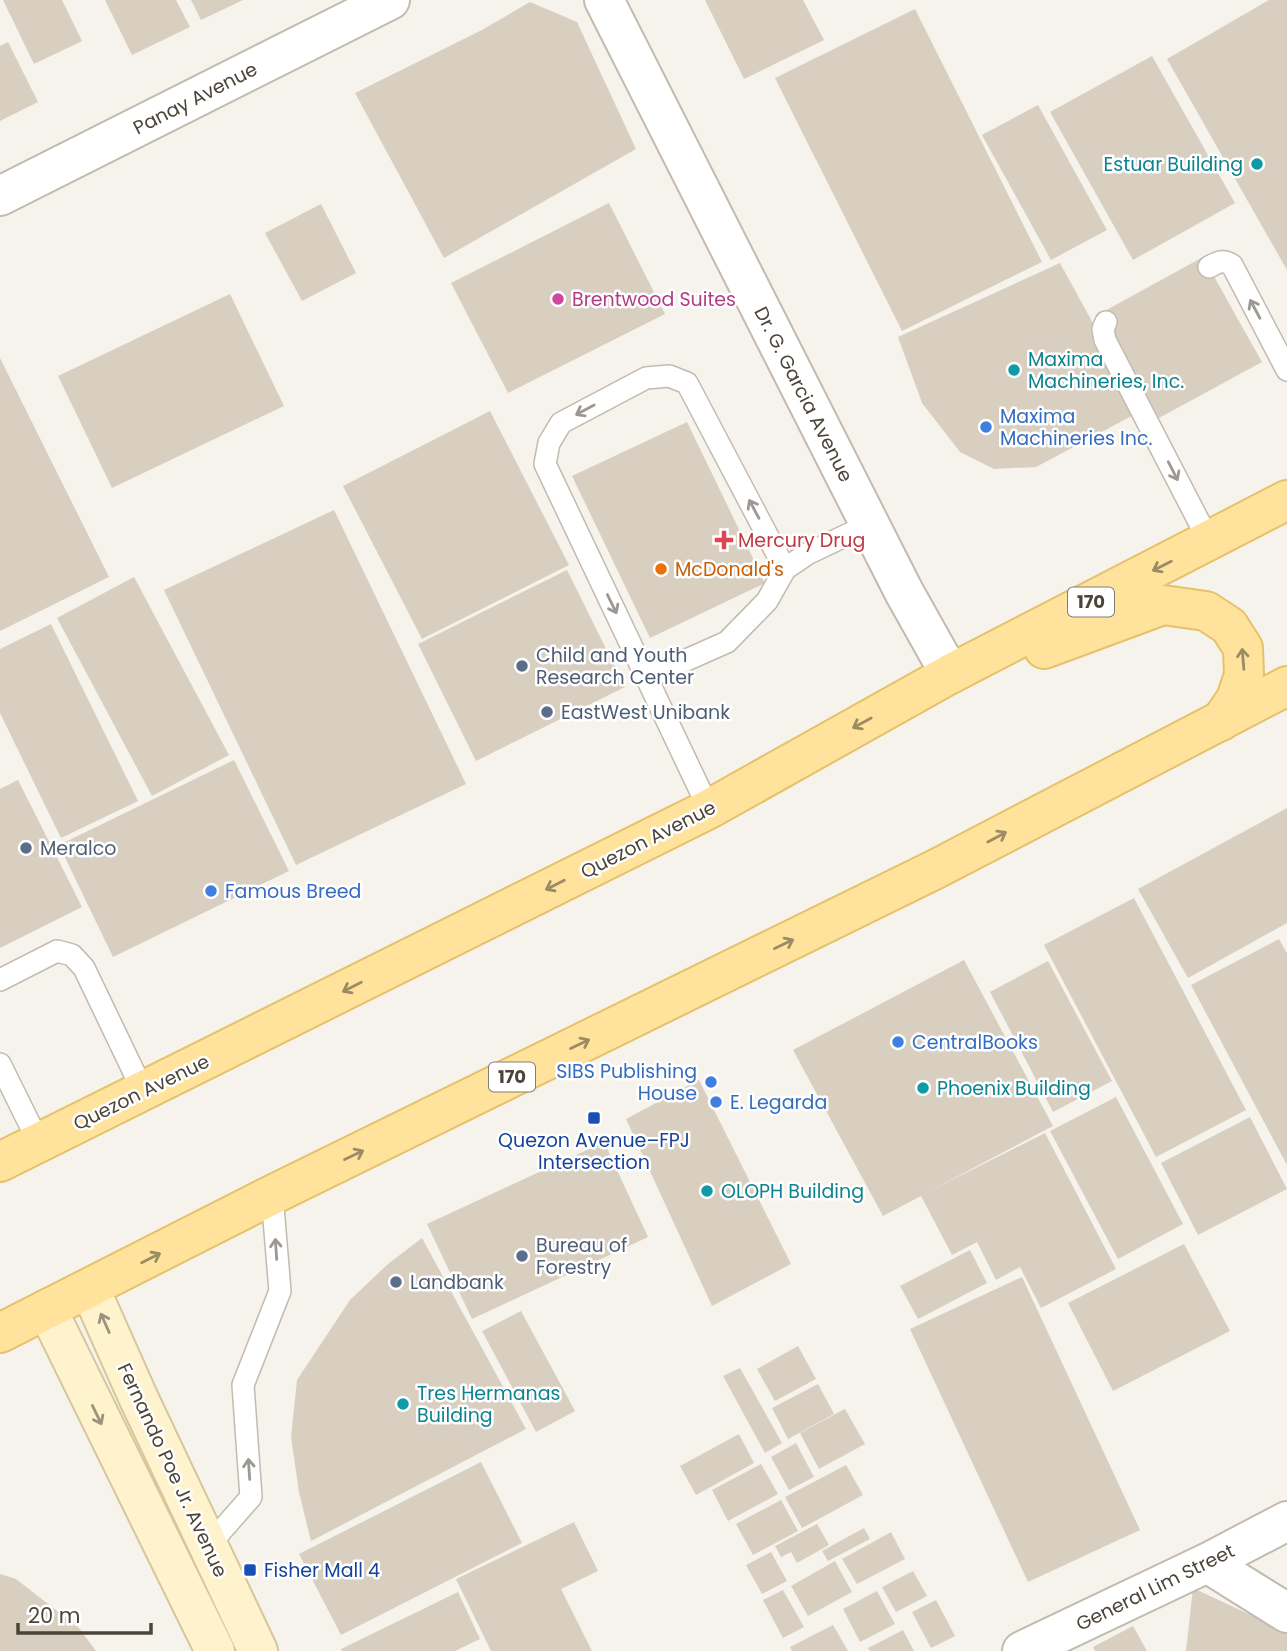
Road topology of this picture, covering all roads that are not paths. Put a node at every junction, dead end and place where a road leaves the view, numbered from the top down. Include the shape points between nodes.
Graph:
1 (390, 0) edge
2 (604, 0) edge
3 (0, 196) edge
4 (1209, 267) dead end
5 (1106, 322) dead end
6 (1287, 370) edge
7 (1287, 500) edge
8 (870, 524) junction
9 (1209, 541) junction
10 (785, 569) junction
11 (950, 674) junction
12 (648, 677) junction
13 (1287, 686) edge
14 (894, 705) junction
15 (1221, 721) junction
16 (709, 809) junction
17 (0, 980) edge
18 (0, 1064) edge
19 (143, 1091) junction
20 (12, 1150) edge
21 (272, 1195) junction
22 (90, 1289) junction
23 (47, 1310) junction
24 (0, 1332) edge
25 (1287, 1521) edge
26 (208, 1546) junction
27 (1207, 1563) junction
28 (1287, 1613) edge
29 (215, 1651) edge
30 (258, 1651) edge
31 (1022, 1651) edge

1 - 3 street, Panay Avenue
2 - 8 street, Dr. G. Garcia Avenue
6 -> 4 lane via 1232,265 1220,261
5 -> 9 lane via 1105,340
7 - 9 main road, Quezon Avenue / 170
8 - 10 lane
8 - 11 street, Dr. G. Garcia Avenue
9 -> 11 main road, Quezon Avenue / 170
10 - 12 lane via 767,601 727,642
10 -> 12 lane via 687,383 669,376 646,378 561,422 549,443 545,464
11 - 14 main road, Quezon Avenue / 170
12 - 16 lane
13 - 15 main road, 170
15 -> 14 main road via 1236,699 1244,674 1243,648 1229,626 1206,611 1163,605
14 -> 16 main road, Quezon Avenue / 170
21 -> 15 main road, 170 via 936,869
16 -> 19 main road, Quezon Avenue / 170
17 - 19 lane via 57,951 72,955 84,968
18 - 20 lane
19 - 20 main road, Quezon Avenue / 170
22 -> 21 main road, 170
26 -> 21 lane via 251,1497 243,1385 279,1291
22 - 23 main road, 170
26 -> 22 main road, Fernando Poe Jr. Avenue
23 - 24 main road, 170
23 -> 29 main road
25 - 27 street, General Lim Street
26 - 30 main road, Fernando Poe Jr. Avenue
27 - 28 street
27 - 31 street, General Lim Street

